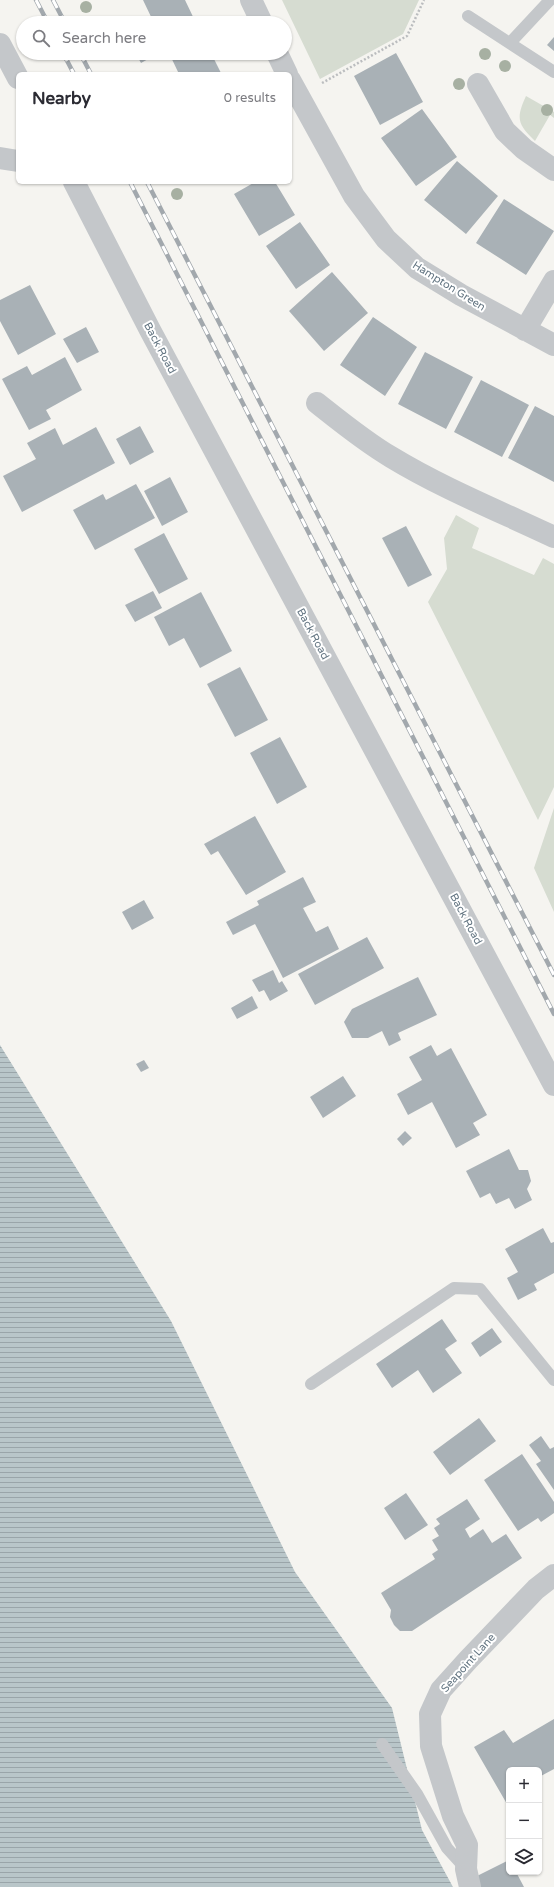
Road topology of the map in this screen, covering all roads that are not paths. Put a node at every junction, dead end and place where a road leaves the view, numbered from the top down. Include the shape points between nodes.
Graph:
1 (251, 0) edge
2 (550, 0) edge
3 (259, 16) edge
4 (468, 16) dead end
5 (510, 43) junction
6 (0, 44) edge
7 (280, 60) edge
8 (286, 72) edge
9 (554, 72) edge
10 (16, 74) edge
11 (478, 84) dead end
12 (294, 88) edge
13 (0, 158) edge
14 (16, 161) edge
15 (554, 170) edge
16 (75, 184) edge
17 (554, 281) edge
18 (525, 330) junction
19 (554, 345) edge
20 (317, 403) dead end
21 (554, 537) edge
22 (554, 1085) edge
23 (554, 1380) edge
24 (311, 1384) dead end
25 (554, 1574) edge
26 (382, 1744) dead end
27 (468, 1878) edge

1 - 3 street
2 - 5 lane
4 - 5 lane
5 - 9 lane
6 - 10 street
7 - 8 street
11 - 15 street via 506,131 524,149
12 - 18 street, Hampton Green via 354,196 386,238 417,268
13 - 14 street
16 - 22 street, Back Road via 150,330
17 - 18 street
18 - 19 street, Hampton Green
20 - 21 street via 355,434 391,457 430,479
23 - 24 lane via 480,1290 454,1288
25 - 27 street, Seapoint Lane via 536,1589 446,1684 430,1714 431,1746 454,1816 467,1845
26 - 27 lane via 417,1794 447,1848

